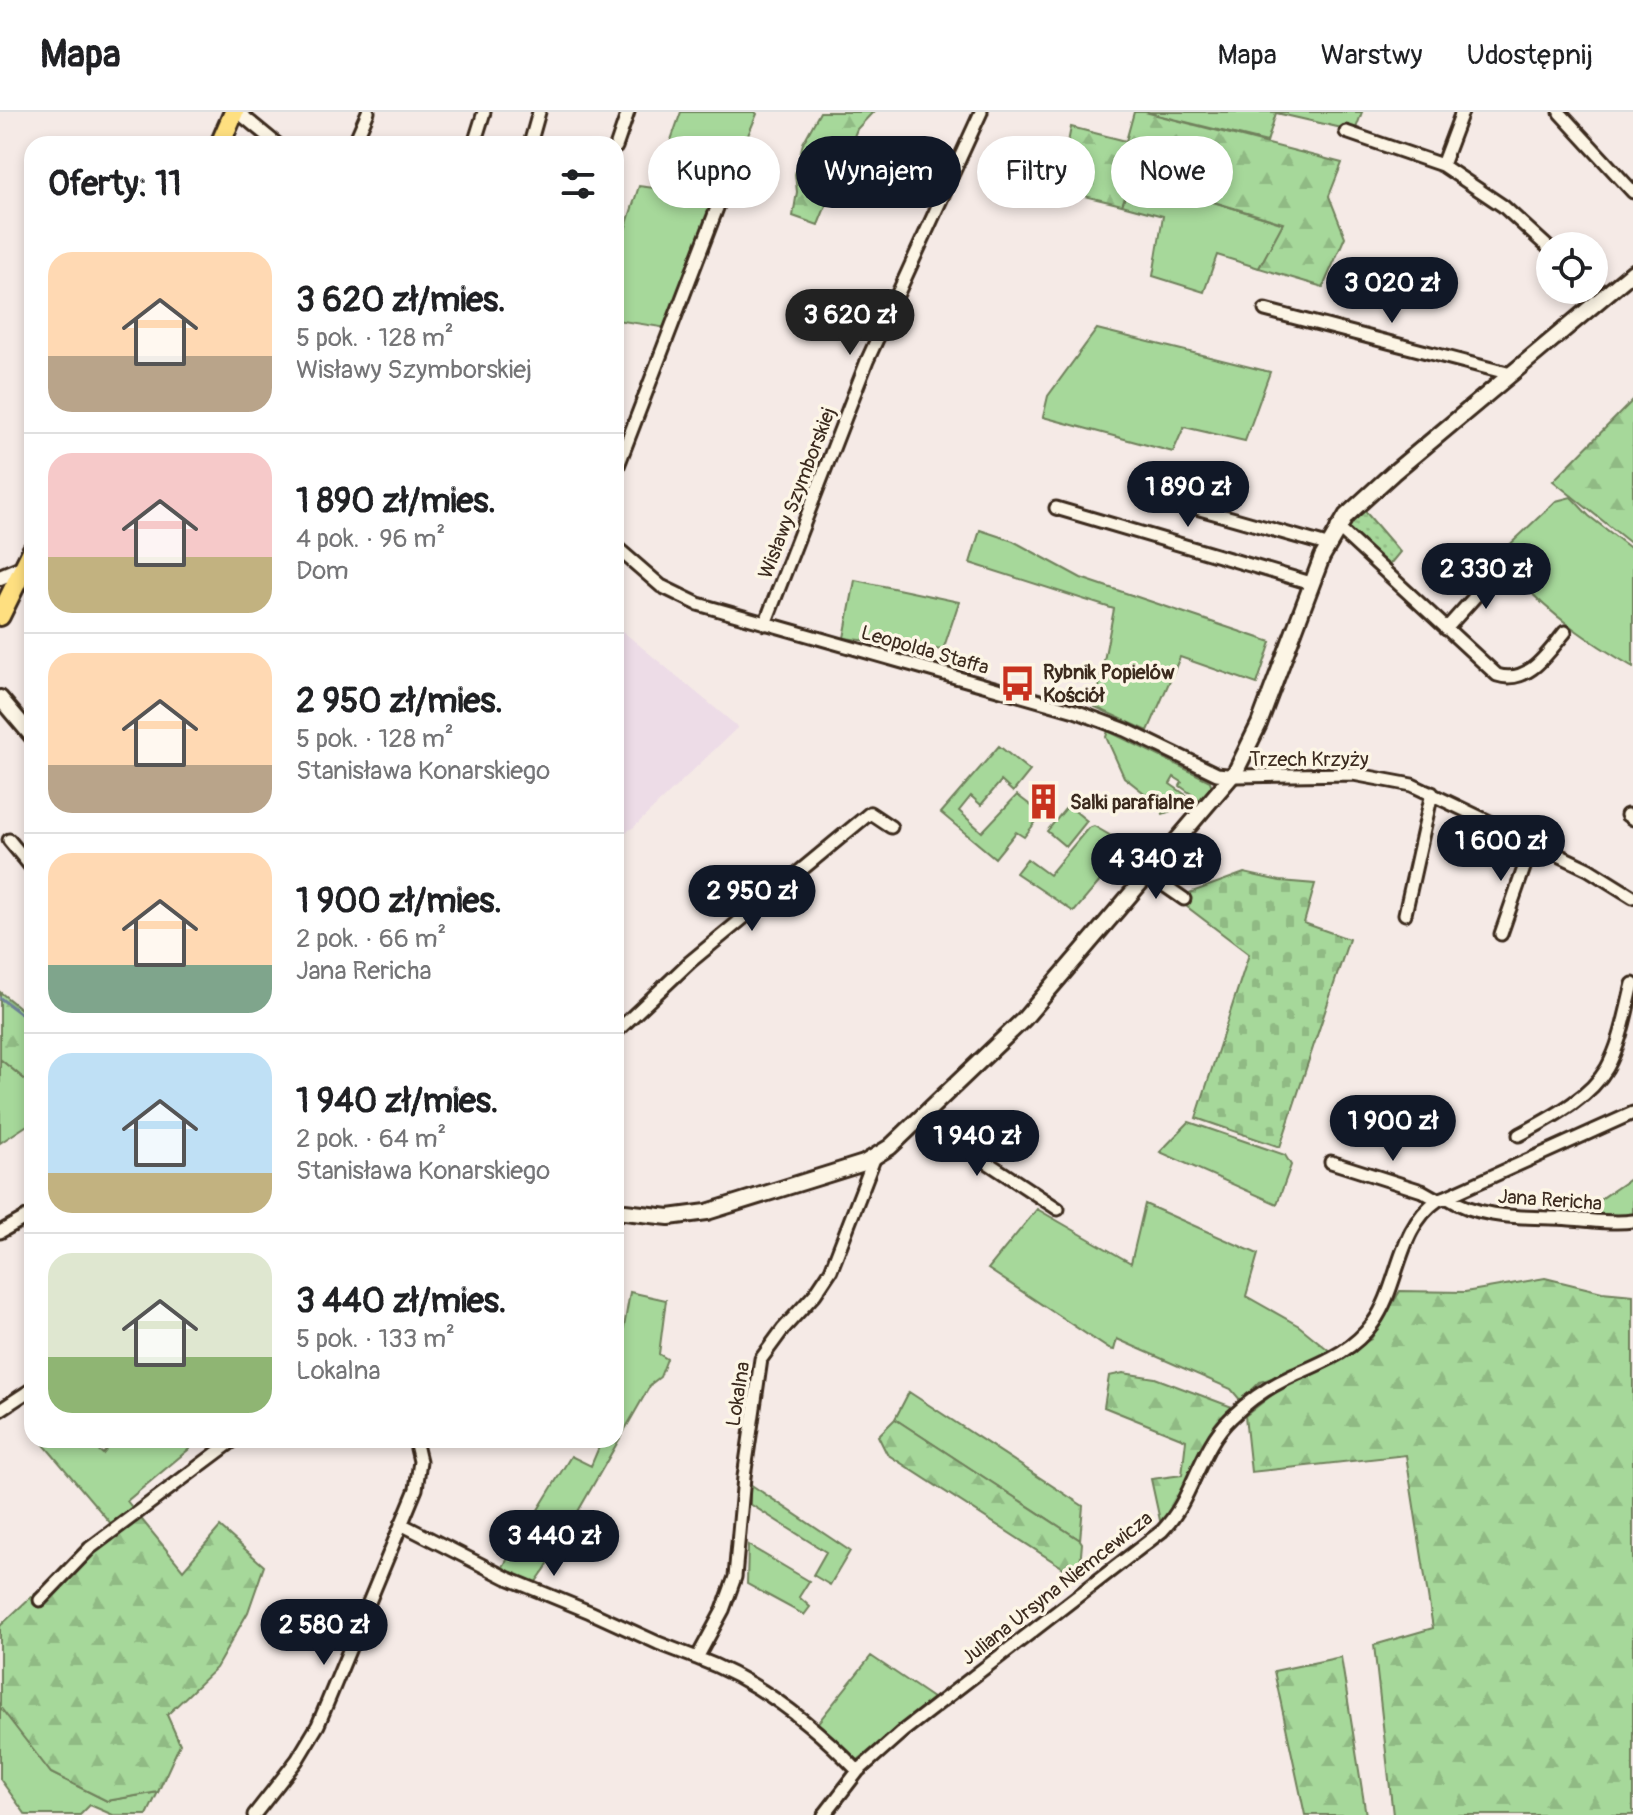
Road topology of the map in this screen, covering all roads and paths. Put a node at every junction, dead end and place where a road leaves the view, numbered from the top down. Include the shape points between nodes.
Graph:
1 (236, 112) edge
2 (368, 112) edge
3 (484, 112) edge
4 (539, 112) edge
5 (628, 112) edge
6 (981, 112) edge
7 (1462, 112) edge
8 (1560, 113) edge
9 (1346, 132) dead end
10 (224, 136) edge
11 (267, 136) edge
12 (358, 136) edge
13 (476, 136) edge
14 (532, 136) edge
15 (620, 136) edge
16 (1442, 165) junction
17 (1633, 192) edge
18 (717, 208) edge
19 (1536, 236) edge
20 (1633, 272) edge
21 (1608, 288) edge
22 (1587, 304) edge
23 (1265, 310) dead end
24 (1511, 374) junction
25 (624, 450) edge
26 (1175, 502) dead end
27 (1056, 508) dead end
28 (1337, 527) junction
29 (1327, 545) junction
30 (624, 554) edge
31 (24, 562) edge
32 (24, 567) edge
33 (1524, 575) dead end
34 (0, 577) edge
35 (1311, 583) junction
36 (0, 616) edge
37 (765, 624) junction
38 (1446, 629) junction
39 (1565, 632) dead end
40 (0, 698) edge
41 (24, 726) edge
42 (1232, 776) junction
43 (1432, 793) junction
44 (891, 827) dead end
45 (9, 840) dead end
46 (1533, 842) junction
47 (24, 858) edge
48 (1148, 874) junction
49 (1633, 897) edge
50 (1184, 899) dead end
51 (1405, 914) dead end
52 (1501, 934) dead end
53 (1633, 984) edge
54 (624, 1025) edge
55 (1633, 1113) edge
56 (920, 1118) junction
57 (1519, 1135) dead end
58 (874, 1159) junction
59 (1331, 1162) dead end
60 (1442, 1199) junction
61 (1058, 1209) dead end
62 (624, 1212) edge
63 (24, 1218) edge
64 (1633, 1221) edge
65 (0, 1232) edge
66 (24, 1394) edge
67 (0, 1410) edge
68 (223, 1448) edge
69 (417, 1448) edge
70 (401, 1524) junction
71 (40, 1600) dead end
72 (697, 1658) junction
73 (858, 1771) junction
74 (254, 1815) edge
75 (824, 1815) edge

1 - 10 main road
1 - 11 street
2 - 12 street
3 - 13 street
4 - 14 street
5 - 15 street
6 - 37 street, Wisławy Szymborskiej via 862,373
7 - 16 street
8 - 17 street
9 - 16 street
16 - 19 street via 1503,206
18 - 25 street
20 - 21 street
22 - 24 street
23 - 24 street
24 - 28 street via 1360,501
26 - 29 street
27 - 35 street
28 - 29 street
28 - 38 street
29 - 35 street
30 - 37 street, Leopolda Staffa via 674,593
31 - 34 street
32 - 36 main road
33 - 38 street via 1507,561
35 - 42 street via 1259,724
37 - 42 street, Leopolda Staffa via 1075,711 1208,771
38 - 39 street via 1506,678 1536,668
40 - 41 street
42 - 43 street, Trzech Krzyży via 1353,774
42 - 48 street
43 - 46 street, Trzech Krzyży
43 - 51 street
44 - 54 street via 870,813
45 - 47 street
46 - 49 street, Trzech Krzyży
46 - 52 street
48 - 50 street
48 - 56 street via 1024,1019
53 - 57 street via 1607,1069 1578,1100
55 - 60 street
56 - 58 street
56 - 61 street
58 - 62 street via 695,1215
58 - 72 street, Lokalna via 831,1270 761,1359 734,1582
59 - 60 street, Jana Rericha
60 - 64 street, Jana Rericha via 1521,1218
60 - 73 street, Juliana Ursyna Niemcewicza via 1418,1220 1381,1309 1353,1345 1273,1386 1233,1415 1206,1450 1181,1509 1157,1536
63 - 65 street
66 - 67 street
68 - 71 street via 90,1548
69 - 70 street via 418,1481
70 - 72 street via 507,1578
70 - 74 street via 318,1725
72 - 73 street via 755,1686
73 - 75 street, Juliana Ursyna Niemcewicza

